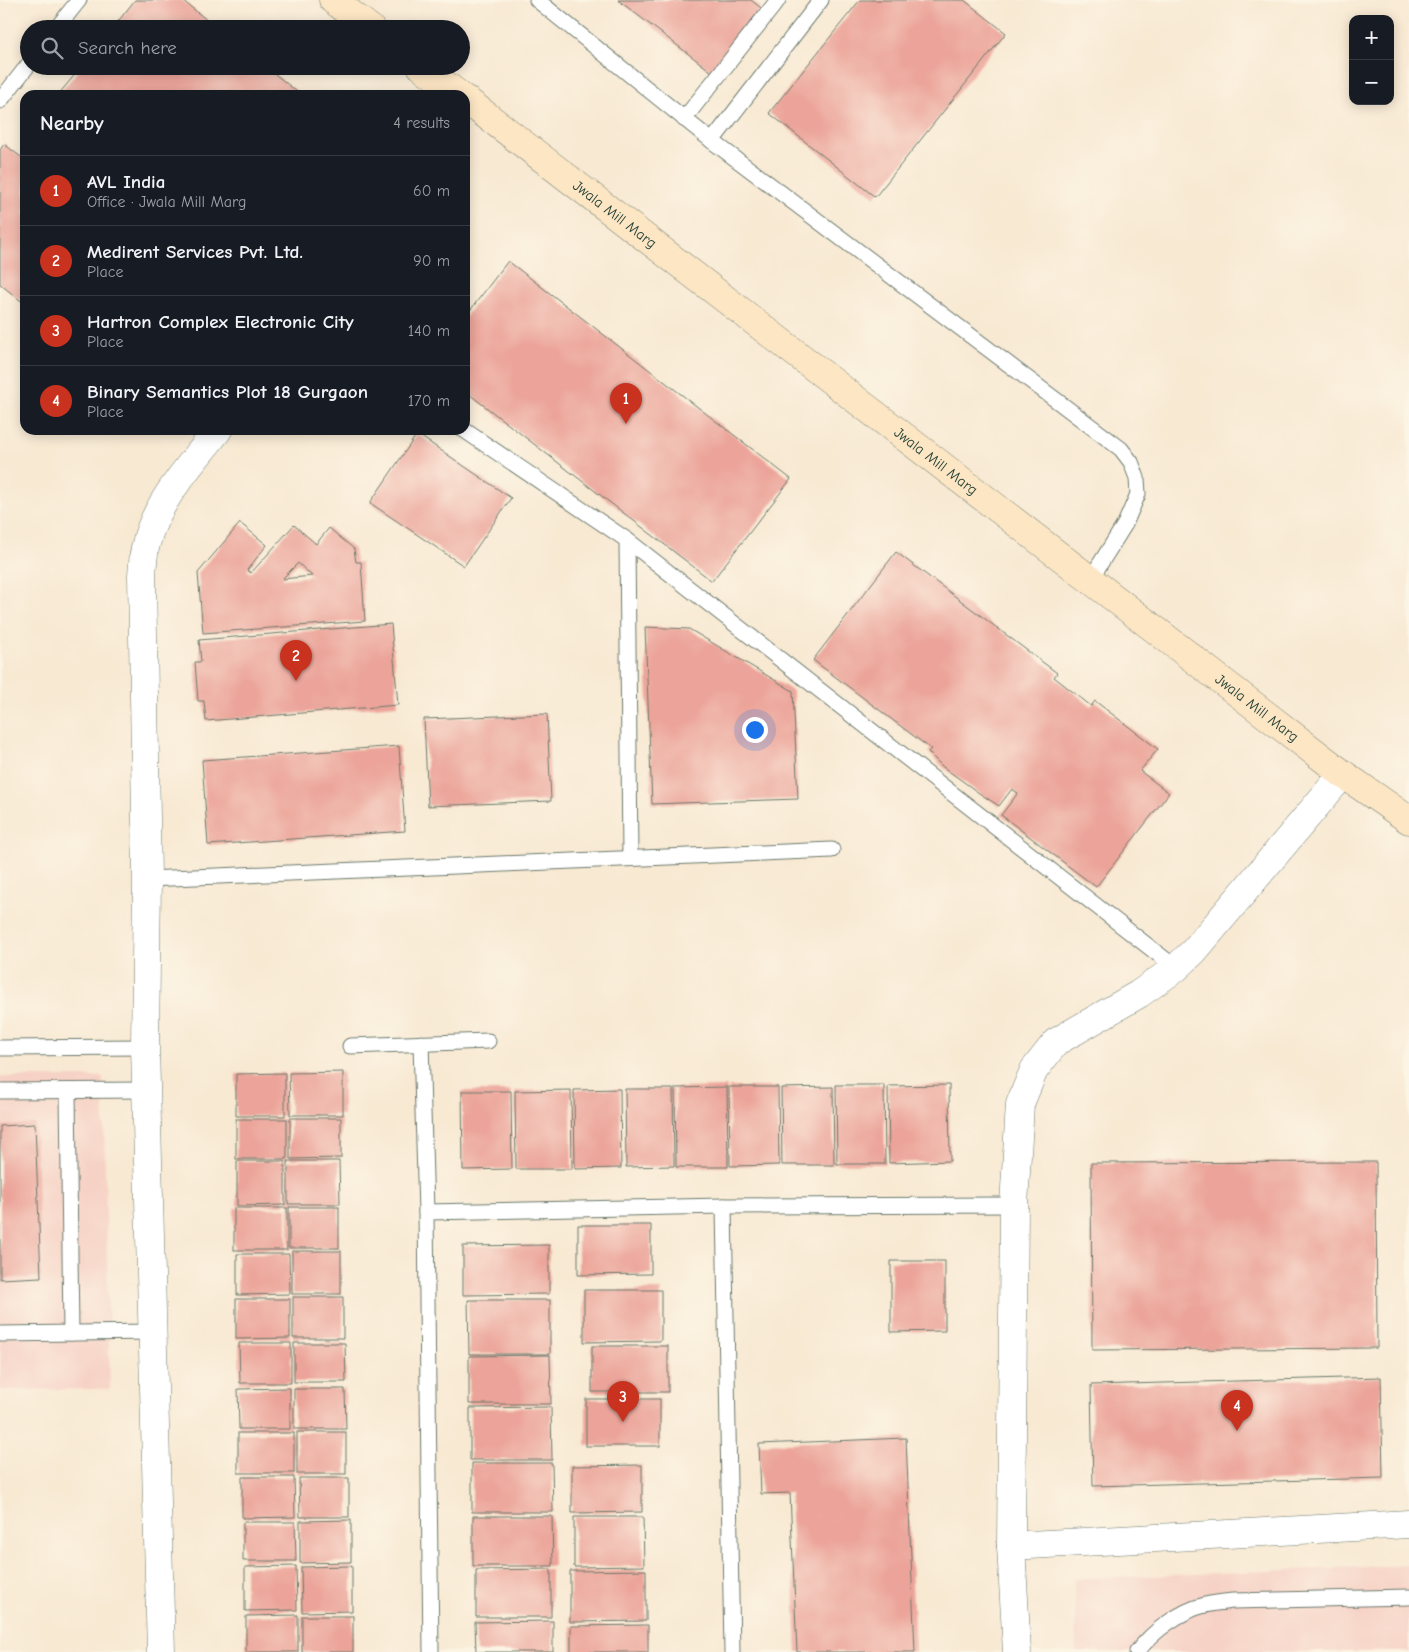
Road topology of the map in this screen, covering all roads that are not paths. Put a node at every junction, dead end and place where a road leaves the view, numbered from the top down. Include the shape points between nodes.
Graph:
1 (79, 0) edge
2 (333, 0) edge
3 (778, 0) edge
4 (821, 0) edge
5 (542, 2) edge
6 (63, 20) edge
7 (359, 20) edge
8 (20, 75) edge
9 (432, 75) edge
10 (451, 90) edge
11 (0, 101) edge
12 (470, 105) edge
13 (684, 119) junction
14 (712, 141) junction
15 (470, 434) edge
16 (214, 435) edge
17 (627, 540) junction
18 (1090, 580) junction
19 (1343, 774) junction
20 (1409, 820) edge
21 (832, 850) dead end
22 (630, 858) junction
23 (147, 879) junction
24 (1176, 968) junction
25 (488, 1041) dead end
26 (421, 1043) junction
27 (350, 1046) dead end
28 (145, 1047) junction
29 (0, 1048) edge
30 (146, 1090) junction
31 (0, 1091) edge
32 (68, 1091) junction
33 (1014, 1205) junction
34 (724, 1206) junction
35 (426, 1212) junction
36 (152, 1332) junction
37 (71, 1333) junction
38 (0, 1334) edge
39 (1409, 1524) edge
40 (1011, 1546) junction
41 (1409, 1597) edge
42 (161, 1652) edge
43 (432, 1652) edge
44 (732, 1652) edge
45 (1017, 1652) edge
46 (1137, 1652) edge

1 - 6 lane
2 - 7 street
3 - 13 lane
4 - 14 lane
5 - 13 lane
8 - 11 lane
9 - 10 street, Jwala Mill Marg
12 - 18 street, Jwala Mill Marg
13 - 14 lane
14 - 18 lane via 1121,449 1131,462 1138,494 1125,524
15 - 17 lane
16 - 23 street via 158,512 146,544 142,575
17 - 22 lane
17 - 24 lane
18 - 19 street, Jwala Mill Marg
19 - 20 street, Jwala Mill Marg
19 - 24 street via 1194,951
21 - 22 lane
22 - 23 lane
23 - 28 street
24 - 33 street via 1139,994 1056,1042 1034,1070 1020,1104
25 - 26 lane
26 - 27 lane
26 - 35 lane
28 - 29 lane
28 - 30 street
30 - 32 lane
30 - 36 street
31 - 32 lane
32 - 37 lane
33 - 34 lane
33 - 40 street
34 - 35 lane
34 - 44 lane
35 - 43 lane
36 - 37 lane
36 - 42 street
37 - 38 lane
39 - 40 street
40 - 45 street
41 - 46 lane via 1233,1601 1204,1605 1180,1614

